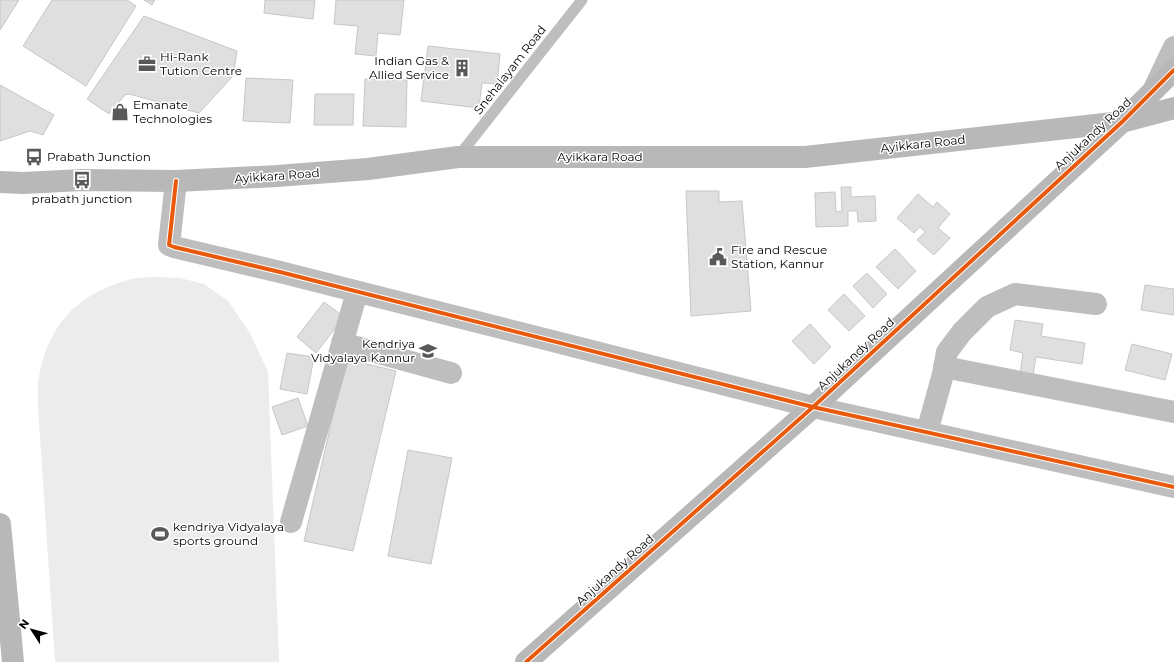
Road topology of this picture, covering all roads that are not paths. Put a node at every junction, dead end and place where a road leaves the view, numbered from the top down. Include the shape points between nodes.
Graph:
1 (582, 0) edge
2 (1174, 47) edge
3 (1174, 70) edge
4 (1152, 91) junction
5 (1174, 108) edge
6 (1122, 122) junction
7 (458, 157) junction
8 (0, 182) edge
9 (176, 182) junction
10 (23, 183) junction
11 (0, 192) edge
12 (357, 292) junction
13 (1096, 304) dead end
14 (342, 344) junction
15 (944, 367) junction
16 (451, 373) dead end
17 (813, 407) junction
18 (1174, 412) edge
19 (927, 432) junction
20 (1174, 487) edge
21 (292, 522) dead end
22 (0, 524) edge
23 (13, 662) edge
24 (526, 662) edge

1 - 7 lane, Snehalayam Road
2 - 4 street
3 - 4 main road, Anjukandy Road
4 - 6 main road, Anjukandy Road
5 - 6 main road, Ayikkara Road
6 - 7 main road, Ayikkara Road via 805,157
6 - 17 main road, Anjukandy Road
7 - 9 main road, Ayikkara Road via 368,169
8 - 10 main road, Ayikkara Road
9 - 10 main road, Ayikkara Road via 82,180
9 - 12 street via 168,245
10 - 11 main road, Ayikkara Road
12 - 14 street
12 - 17 street
13 - 15 street via 1015,294 987,307 962,332 947,352
14 - 16 street
14 - 21 street
15 - 18 street
15 - 19 street
17 - 19 street
17 - 24 main road, Anjukandy Road
19 - 20 street
22 - 23 main road

